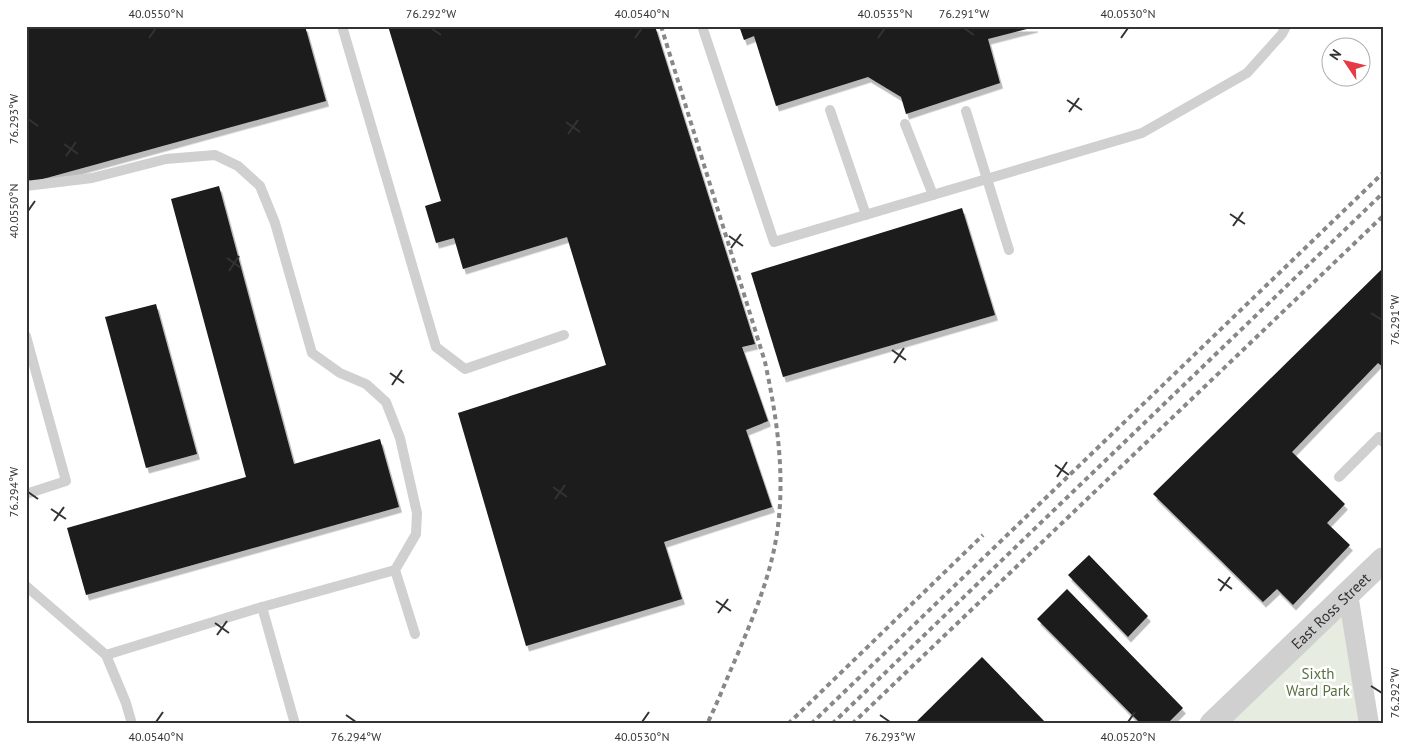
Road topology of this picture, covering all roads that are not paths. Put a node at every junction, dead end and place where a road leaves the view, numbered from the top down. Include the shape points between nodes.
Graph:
1 (342, 26) edge
2 (702, 26) edge
3 (1286, 26) edge
4 (830, 110) dead end
5 (966, 111) dead end
6 (905, 124) dead end
7 (987, 179) junction
8 (26, 186) edge
9 (933, 195) junction
10 (866, 215) junction
11 (1009, 250) dead end
12 (564, 335) dead end
13 (26, 336) edge
14 (29, 359) edge
15 (1383, 442) edge
16 (1339, 477) dead end
17 (26, 494) edge
18 (1383, 560) edge
19 (395, 570) junction
20 (26, 586) edge
21 (1348, 594) junction
22 (262, 607) junction
23 (415, 634) dead end
24 (106, 655) junction
25 (132, 724) edge
26 (295, 724) edge
27 (1212, 724) edge
28 (1368, 724) edge

1 - 12 lane via 436,347 465,368
2 - 10 lane via 774,242
3 - 7 lane via 1248,74 1142,133
4 - 10 lane
5 - 7 lane
6 - 9 lane
7 - 9 lane
7 - 11 lane
8 - 19 lane via 92,178 166,159 215,156 238,166 260,186 275,223 312,354 340,373 366,384 386,402 400,438 417,520 416,534
9 - 10 lane
13 - 14 lane
14 - 17 lane via 66,481
15 - 16 lane via 1379,438
18 - 21 street, East Ross Street
19 - 22 lane
19 - 23 lane
20 - 24 lane
21 - 27 street, East Ross Street
21 - 28 street
22 - 24 lane
22 - 26 lane
24 - 25 lane

